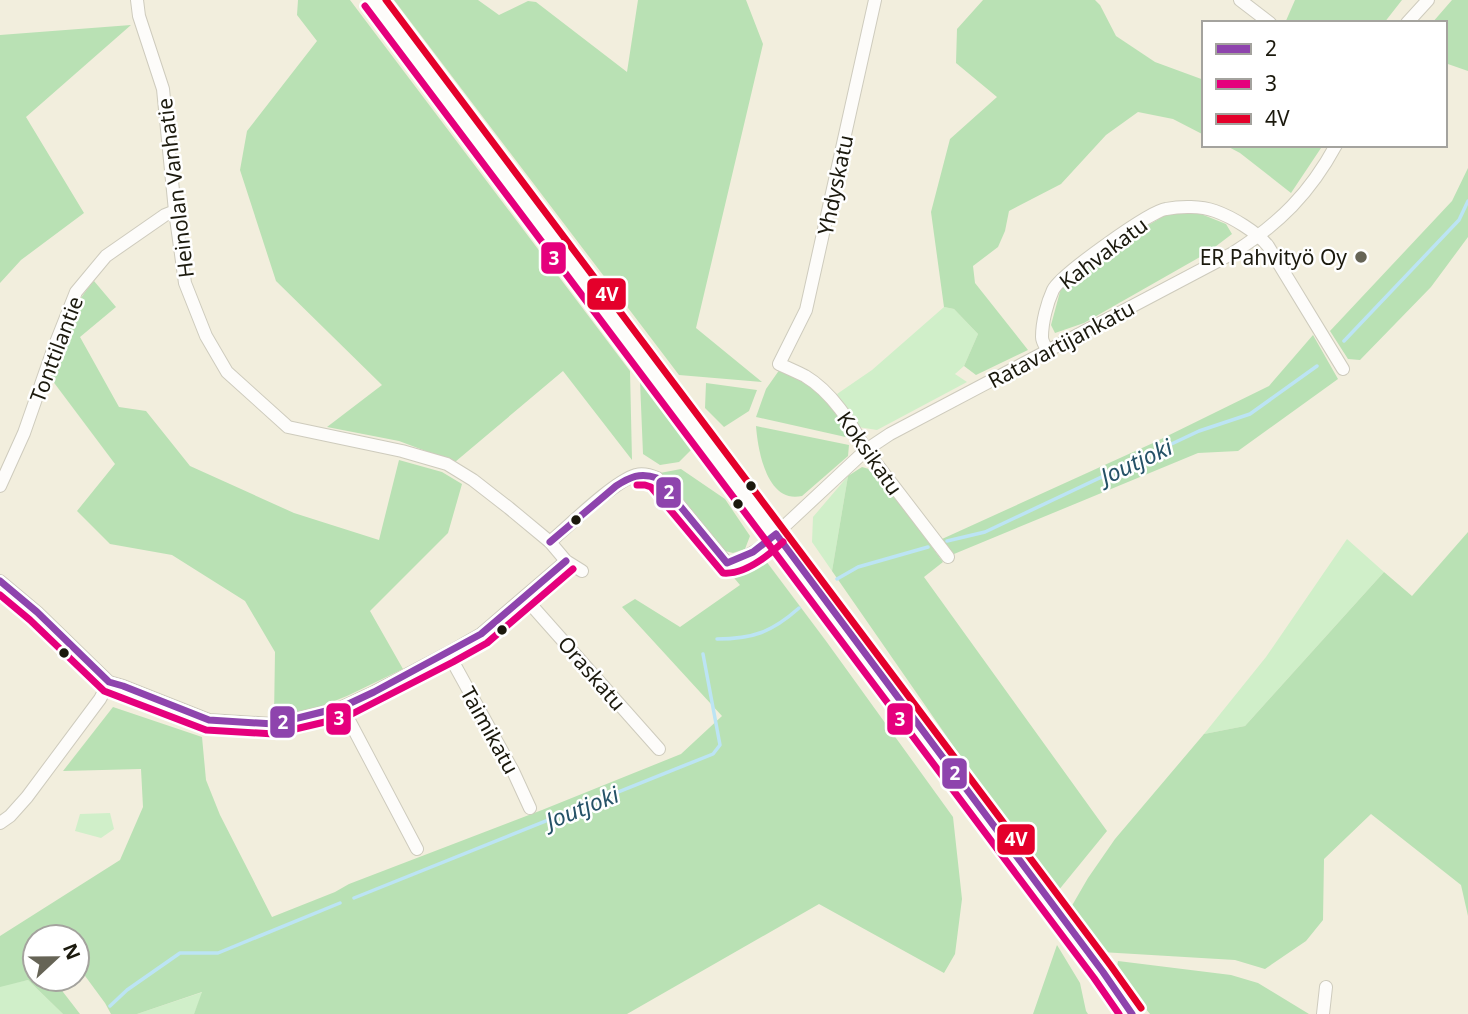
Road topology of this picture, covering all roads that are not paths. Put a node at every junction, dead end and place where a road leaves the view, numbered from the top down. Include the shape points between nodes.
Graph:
1 (136, 0) edge
2 (373, 0) edge
3 (875, 0) edge
4 (1240, 0) edge
5 (1428, 0) edge
6 (1267, 21) edge
7 (1409, 21) edge
8 (1335, 147) edge
9 (175, 211) junction
10 (1261, 236) junction
11 (1048, 352) junction
12 (779, 364) joint
13 (1343, 369) dead end
14 (866, 450) junction
15 (0, 486) edge
16 (776, 534) junction
17 (550, 542) junction
18 (948, 556) dead end
19 (566, 561) junction
20 (582, 571) dead end
21 (0, 581) edge
22 (525, 597) junction
23 (448, 653) junction
24 (109, 682) junction
25 (342, 707) junction
26 (659, 749) dead end
27 (530, 808) dead end
28 (0, 823) edge
29 (417, 849) dead end
30 (1326, 987) dead end
31 (1132, 1014) edge
32 (1323, 1014) edge

1 - 9 street, Heinolan Vanhatie via 163,89
2 - 16 main road
3 - 12 street, Yhdyskatu via 806,310
4 - 6 street
5 - 7 street
8 - 10 street, Ratavartijankatu via 1323,170 1290,210
9 - 15 street, Tonttilantie via 106,256 76,292
9 - 17 street, Heinolan Vanhatie via 185,283 206,336 227,372 288,427 447,464
10 - 11 street, Ratavartijankatu
10 - 11 street, Kahvakatu via 1214,210 1163,209 1125,231 1054,287 1042,339
10 - 13 street, Kahvakatu
11 - 14 street, Ratavartijankatu
12 - 14 street, Koksikatu via 807,377 830,396
14 - 16 street, Ratavartijankatu
14 - 18 street, Koksikatu
16 - 17 street, Ratavartijankatu via 762,547 727,563 657,478 646,474 615,487
16 - 31 main road
17 - 19 street, Heinolan Vanhatie
19 - 20 street, Heinolan Vanhatie
19 - 22 street
21 - 24 street
22 - 23 street via 481,634
22 - 26 street, Oraskatu
23 - 25 street
23 - 27 street, Taimikatu
24 - 25 street via 209,720 274,724
24 - 28 street via 27,797
25 - 29 street
30 - 32 street

